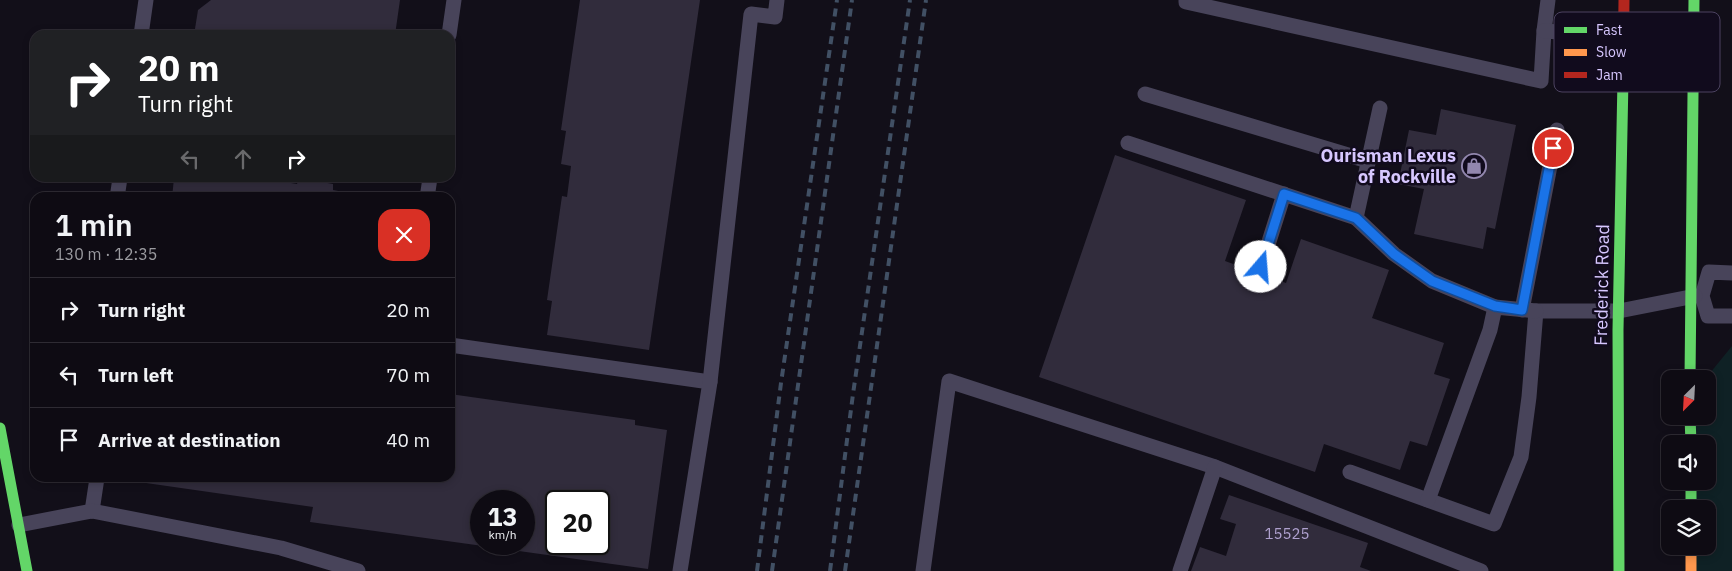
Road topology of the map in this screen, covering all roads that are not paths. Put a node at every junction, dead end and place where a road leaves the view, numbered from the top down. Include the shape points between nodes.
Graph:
1 (146, 0) edge
2 (454, 0) edge
3 (777, 0) edge
4 (1186, 0) edge
5 (1548, 0) edge
6 (142, 30) edge
7 (451, 30) edge
8 (1544, 31) junction
9 (1554, 32) edge
10 (1622, 92) edge
11 (1695, 92) edge
12 (1144, 94) dead end
13 (1380, 108) dead end
14 (1557, 130) dead end
15 (1128, 143) dead end
16 (1368, 161) junction
17 (1284, 194) junction
18 (1356, 218) junction
19 (1261, 267) dead end
20 (1732, 273) edge
21 (1696, 296) junction
22 (1495, 306) junction
23 (1619, 310) junction
24 (1529, 311) junction
25 (1732, 316) edge
26 (455, 346) edge
27 (1691, 370) edge
28 (710, 382) junction
29 (1, 434) edge
30 (1215, 467) junction
31 (1350, 472) dead end
32 (96, 482) edge
33 (1428, 500) junction
34 (92, 511) junction
35 (19, 525) junction
36 (1691, 555) edge
37 (27, 571) edge
38 (358, 571) edge
39 (680, 571) edge
40 (923, 571) edge
41 (1180, 571) edge
42 (1481, 571) edge
43 (1619, 571) edge
44 (1691, 571) edge

1 - 6 lane
2 - 7 lane
3 - 28 lane via 775,17 751,14
4 - 8 lane via 1541,81
5 - 8 lane
8 - 9 lane
10 - 23 main road, Frederick Road
11 - 21 main road
12 - 16 lane
13 - 16 lane
14 - 24 lane
15 - 17 lane
16 - 18 lane
17 - 18 lane
17 - 19 lane
18 - 22 lane via 1394,254 1432,281
20 - 21 lane via 1709,272
21 - 23 lane
21 - 25 lane via 1708,316
21 - 27 main road
22 - 24 lane
22 - 33 lane via 1490,330
23 - 24 lane
23 - 43 main road, Frederick Road
24 - 33 lane via 1529,397 1521,457 1494,524
26 - 28 lane
28 - 39 lane
29 - 35 main road
30 - 40 lane via 949,381
30 - 41 lane
30 - 42 lane
31 - 33 lane
32 - 34 lane
34 - 35 lane
34 - 38 lane via 281,548
35 - 37 main road
36 - 44 main road

